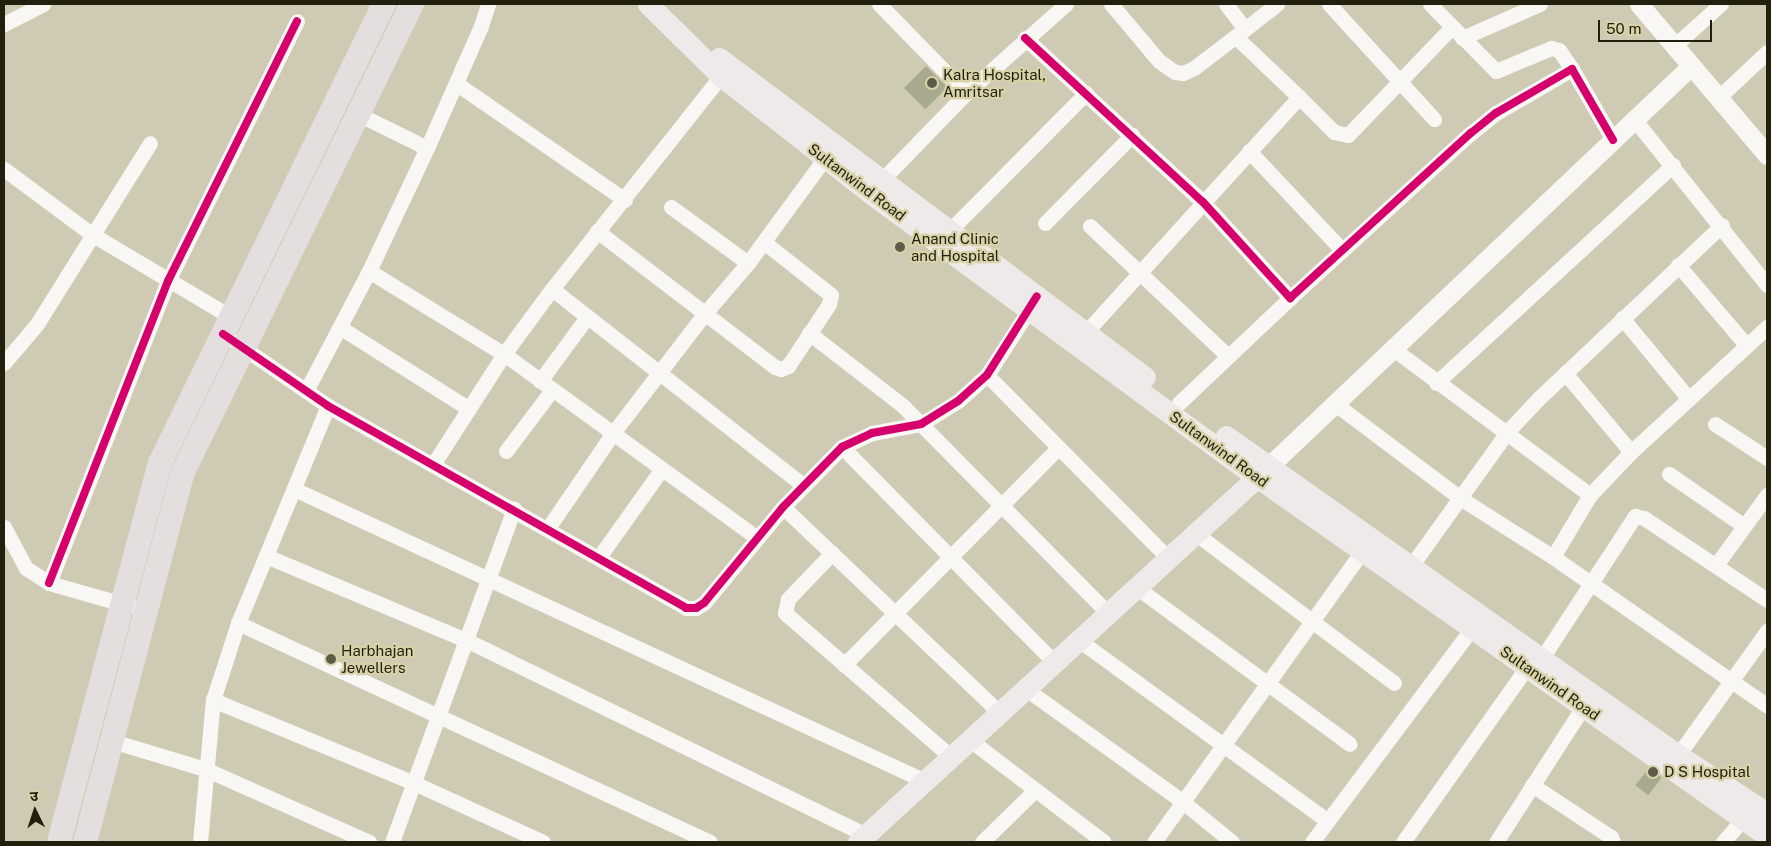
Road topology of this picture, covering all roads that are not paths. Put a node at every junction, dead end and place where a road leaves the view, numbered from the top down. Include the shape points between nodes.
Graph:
1 (43, 4) edge
2 (384, 4) edge
3 (412, 4) edge
4 (488, 4) edge
5 (648, 4) edge
6 (879, 4) edge
7 (1066, 4) edge
8 (1111, 4) edge
9 (1226, 4) edge
10 (1277, 4) edge
11 (1329, 4) edge
12 (1430, 4) edge
13 (1540, 4) edge
14 (1639, 4) edge
15 (1721, 4) edge
16 (297, 21) dead end
17 (4, 24) edge
18 (1240, 33) junction
19 (1457, 33) junction
20 (1025, 38) junction
21 (688, 40) junction
22 (1674, 46) junction
23 (1767, 52) edge
24 (1691, 66) junction
25 (1572, 69) junction
26 (721, 76) junction
27 (1400, 81) junction
28 (457, 84) junction
29 (966, 92) junction
30 (1086, 93) junction
31 (1299, 97) junction
32 (1718, 98) junction
33 (358, 114) junction
34 (1434, 118) dead end
35 (1634, 119) junction
36 (1132, 135) junction
37 (1613, 140) junction
38 (150, 142) dead end
39 (427, 148) junction
40 (1248, 151) junction
41 (1767, 155) edge
42 (824, 159) junction
43 (1673, 165) junction
44 (4, 169) edge
45 (876, 186) junction
46 (625, 200) junction
47 (1203, 202) junction
48 (671, 207) dead end
49 (1044, 223) dead end
50 (1722, 225) junction
51 (1090, 226) dead end
52 (950, 230) junction
53 (597, 232) junction
54 (93, 235) junction
55 (764, 242) junction
56 (1342, 250) junction
57 (748, 263) junction
58 (1678, 265) junction
59 (369, 271) junction
60 (1140, 272) junction
61 (168, 281) junction
62 (1767, 284) edge
63 (552, 289) junction
64 (1290, 298) junction
65 (1033, 303) junction
66 (706, 312) junction
67 (587, 317) junction
68 (1622, 318) junction
69 (227, 326) junction
70 (1767, 327) edge
71 (341, 328) junction
72 (1086, 332) junction
73 (809, 333) junction
74 (1747, 346) junction
75 (244, 348) junction
76 (1392, 348) junction
77 (504, 354) junction
78 (1227, 355) junction
79 (4, 363) edge
80 (1565, 373) junction
81 (659, 375) junction
82 (987, 375) junction
83 (1436, 382) junction
84 (546, 386) junction
85 (306, 391) junction
86 (1689, 399) junction
87 (1179, 403) junction
88 (1334, 403) junction
89 (328, 406) junction
90 (470, 410) junction
91 (921, 424) junction
92 (1715, 424) dead end
93 (1508, 432) junction
94 (613, 433) junction
95 (842, 447) junction
96 (1058, 448) junction
97 (506, 451) dead end
98 (1631, 452) junction
99 (1767, 458) edge
100 (434, 463) junction
101 (661, 470) junction
102 (1263, 472) junction
103 (1669, 474) dead end
104 (804, 484) junction
105 (294, 489) junction
106 (1590, 495) junction
107 (1767, 495) edge
108 (1460, 498) junction
109 (783, 506) junction
110 (1002, 506) junction
111 (514, 508) junction
112 (1744, 526) junction
113 (4, 527) edge
114 (548, 528) junction
115 (1195, 533) junction
116 (757, 538) junction
117 (1362, 551) junction
118 (832, 553) junction
119 (266, 556) junction
120 (950, 556) junction
121 (599, 557) junction
122 (1168, 558) junction
123 (1553, 558) junction
124 (1716, 565) junction
125 (1411, 566) junction
126 (489, 577) junction
127 (49, 583) junction
128 (1592, 584) junction
129 (1136, 587) junction
130 (1767, 600) edge
131 (122, 603) junction
132 (146, 611) junction
133 (895, 613) junction
134 (1108, 613) junction
135 (1312, 621) junction
136 (238, 623) junction
137 (1472, 628) junction
138 (1767, 631) edge
139 (466, 640) junction
140 (1080, 641) junction
141 (1054, 662) junction
142 (1535, 662) junction
143 (844, 665) junction
144 (1733, 679) junction
145 (1269, 682) junction
146 (1394, 684) dead end
147 (1026, 689) junction
148 (213, 700) junction
149 (1588, 700) junction
150 (1767, 706) edge
151 (1000, 712) junction
152 (439, 714) junction
153 (970, 740) junction
154 (112, 741) junction
155 (1224, 744) junction
156 (1350, 744) dead end
157 (1678, 755) junction
158 (951, 757) junction
159 (205, 769) junction
160 (925, 781) junction
161 (414, 783) junction
162 (1532, 785) junction
163 (1034, 790) junction
164 (1183, 802) junction
165 (68, 808) junction
166 (1755, 812) edge
167 (92, 814) junction
168 (1328, 820) junction
169 (1767, 836) edge
170 (862, 839) edge
171 (59, 842) edge
172 (85, 842) edge
173 (200, 842) edge
174 (368, 842) edge
175 (392, 842) edge
176 (543, 842) edge
177 (710, 842) edge
178 (983, 842) edge
179 (1104, 842) edge
180 (1154, 842) edge
181 (1232, 842) edge
182 (1312, 842) edge
183 (1403, 842) edge
184 (1496, 842) edge
185 (1613, 842) edge
186 (1723, 842) edge

1 - 17 street
2 - 69 main road
3 - 33 main road
4 - 28 street
5 - 21 main road, Sultanwind Road
6 - 29 street
7 - 20 street
8 - 18 street via 1159,62 1174,72 1183,73 1194,68
9 - 18 street
10 - 18 street
11 - 27 street
12 - 19 street
13 - 19 street
14 - 22 street
15 - 22 street
16 - 61 street
18 - 31 street
19 - 25 street via 1496,71 1551,48 1559,50
19 - 27 street
20 - 29 street
20 - 30 street
21 - 26 main road, Sultanwind Road
21 - 45 main road, Sultanwind Road via 728,63
22 - 24 street
23 - 32 street
24 - 32 street
24 - 35 street
25 - 37 street
25 - 56 street via 1496,113
26 - 42 main road, Sultanwind Road
26 - 46 street
27 - 31 street via 1348,135 1334,132
27 - 34 street
28 - 39 street
28 - 46 street
29 - 45 street
30 - 36 street
30 - 52 street
31 - 40 street
32 - 41 street
33 - 39 street
33 - 75 main road
35 - 37 street
35 - 43 street
36 - 47 street
36 - 49 street
37 - 76 street
38 - 54 street
39 - 59 street
40 - 47 street
40 - 56 street
42 - 45 main road, Sultanwind Road
42 - 55 street
43 - 50 street
43 - 83 street
44 - 54 street
45 - 52 main road, Sultanwind Road
45 - 65 main road, Sultanwind Road
46 - 53 street
47 - 60 street
47 - 64 street
48 - 57 street
50 - 58 street
50 - 62 street
51 - 60 street
52 - 65 main road, Sultanwind Road
53 - 63 street
53 - 66 street
54 - 61 street
54 - 79 street via 37,324
55 - 57 street
55 - 73 street via 830,292 829,304
56 - 64 street
57 - 66 street
58 - 68 street
58 - 74 street
59 - 71 street
59 - 77 street
60 - 72 street
60 - 78 street
61 - 69 street
61 - 127 street
63 - 67 street
63 - 77 street
64 - 78 street
65 - 72 main road, Sultanwind Road
65 - 82 street
65 - 102 main road, Sultanwind Road
66 - 73 street via 775,367 782,369 788,366
66 - 81 street
67 - 81 street
67 - 84 street
68 - 80 street
68 - 86 street
69 - 75 street
69 - 131 main road via 160,463
70 - 74 street
71 - 85 street
71 - 90 street
72 - 87 main road, Sultanwind Road
73 - 91 street via 883,387
74 - 86 street
75 - 85 street
75 - 132 main road via 183,472
76 - 83 street
76 - 88 street
77 - 84 street
77 - 90 street
78 - 87 street
80 - 93 street
80 - 98 street
81 - 94 street
81 - 104 street
82 - 91 street via 958,401
82 - 96 street
83 - 93 street
84 - 94 street
84 - 97 street
85 - 89 street
86 - 98 street
87 - 102 main road, Sultanwind Road
88 - 102 street
88 - 108 street
89 - 100 street
89 - 105 street
90 - 100 street
91 - 95 street via 872,433
91 - 110 street
92 - 99 street
93 - 106 street
93 - 108 street
94 - 101 street
94 - 114 street
95 - 104 street
95 - 120 street
96 - 110 street
96 - 122 street
98 - 106 street
100 - 111 street
101 - 116 street
101 - 121 street
102 - 115 main road
102 - 117 main road, Sultanwind Road
102 - 125 main road, Sultanwind Road
103 - 112 street
104 - 109 street
105 - 119 street
105 - 126 street
106 - 123 street
107 - 112 street
108 - 123 street
108 - 125 street
109 - 116 street
109 - 118 street
110 - 120 street
110 - 134 street
111 - 114 street
111 - 126 street
112 - 124 street
113 - 127 street via 26,568
114 - 121 street
115 - 122 main road
115 - 135 street
116 - 121 street via 704,603 696,608 686,608
117 - 135 street
117 - 137 main road, Sultanwind Road
118 - 133 street
118 - 143 street via 788,599 785,613
119 - 136 street
119 - 139 street
120 - 133 street
120 - 141 street
122 - 129 main road
123 - 128 street
124 - 128 street via 1644,518 1635,516
124 - 130 street
125 - 142 main road, Sultanwind Road
126 - 139 street
126 - 160 street
127 - 131 street
128 - 142 street
128 - 144 street
129 - 134 main road
129 - 145 street
131 - 132 street
131 - 165 main road
132 - 154 main road
133 - 143 street
133 - 151 street
134 - 140 main road
135 - 145 street
135 - 146 street
136 - 148 street
136 - 152 street
137 - 142 main road, Sultanwind Road
137 - 168 street
138 - 144 street
139 - 152 street
139 - 170 street
140 - 141 main road
140 - 155 street
141 - 147 main road
142 - 149 main road, Sultanwind Road
142 - 183 street
143 - 158 street
144 - 150 street
144 - 157 street
145 - 155 street
145 - 156 street
147 - 151 main road
147 - 164 street
148 - 159 street
148 - 161 street
149 - 157 main road
149 - 162 street
149 - 166 main road, Sultanwind Road
151 - 153 main road
152 - 161 street
152 - 177 street
153 - 158 main road
153 - 163 street
154 - 159 street
154 - 167 main road
155 - 164 street
155 - 168 street
157 - 166 main road
158 - 160 main road
159 - 173 street
159 - 174 street
160 - 170 main road
161 - 175 street
161 - 176 street
162 - 184 street
162 - 185 street via 1611,837
163 - 178 street
163 - 179 street
164 - 180 street
164 - 181 street
165 - 167 main road
165 - 171 main road
166 - 169 main road, Sultanwind Road
166 - 186 street
167 - 172 main road
168 - 182 street

